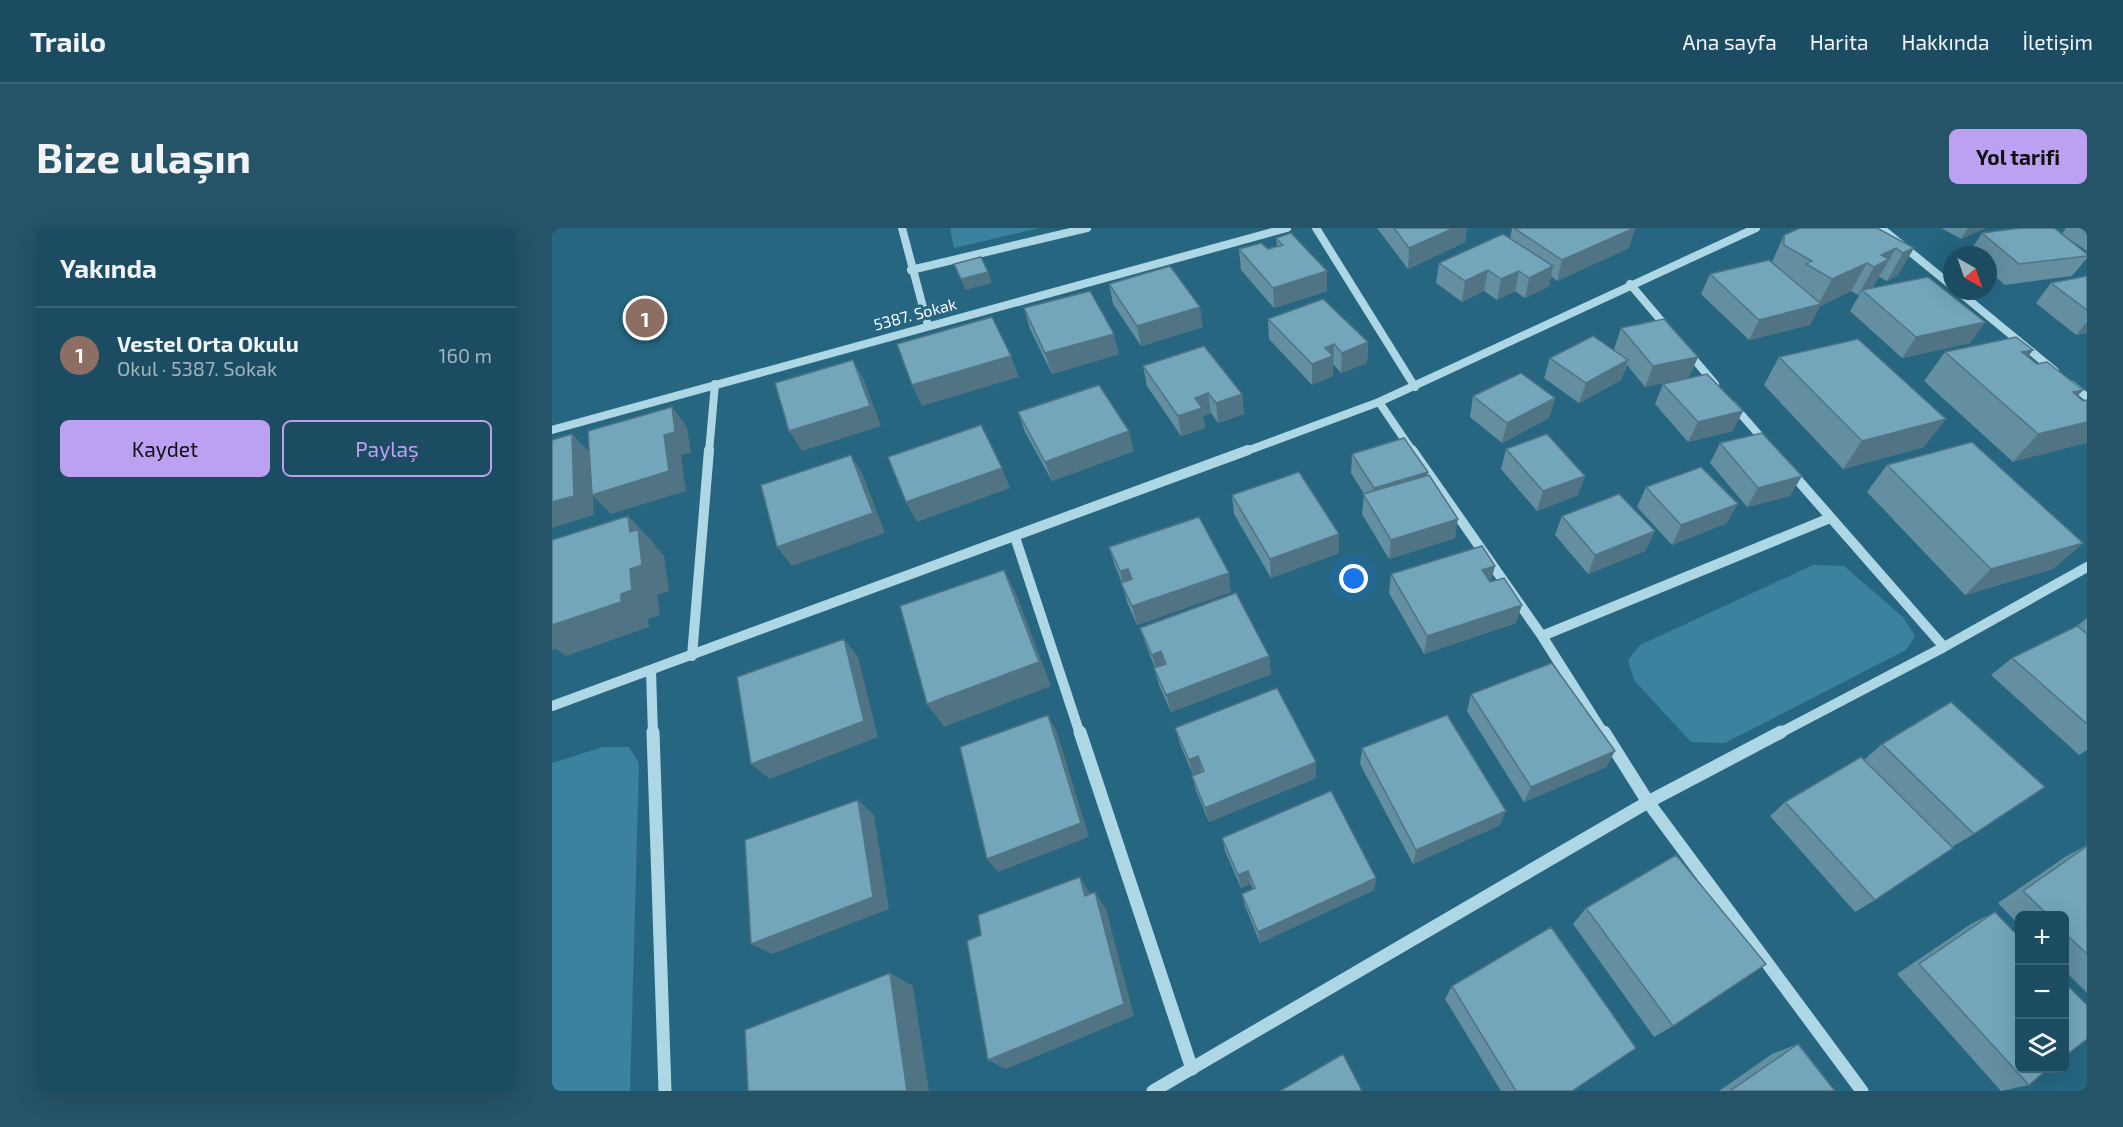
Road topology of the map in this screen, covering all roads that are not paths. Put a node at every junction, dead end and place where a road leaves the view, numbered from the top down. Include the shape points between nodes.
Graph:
1 (902, 228) edge
2 (1087, 228) edge
3 (1287, 228) edge
4 (1316, 228) edge
5 (1756, 228) edge
6 (1881, 228) edge
7 (911, 270) junction
8 (1943, 279) edge
9 (1630, 284) junction
10 (1969, 300) edge
11 (928, 326) junction
12 (1676, 338) edge
13 (1684, 347) edge
14 (2059, 375) edge
15 (2068, 382) edge
16 (715, 384) junction
17 (1415, 387) junction
18 (2087, 397) edge
19 (1379, 402) junction
20 (552, 430) edge
21 (1776, 455) edge
22 (1784, 464) edge
23 (1830, 518) junction
24 (1015, 537) junction
25 (2087, 567) edge
26 (1542, 636) junction
27 (1944, 647) junction
28 (692, 656) junction
29 (651, 671) junction
30 (552, 706) edge
31 (1648, 802) junction
32 (1192, 1069) junction
33 (665, 1091) edge
34 (1153, 1091) edge
35 (1862, 1091) edge

1 - 7 street
2 - 7 street
3 - 11 street, 5387. Sokak
4 - 17 street
5 - 9 street
6 - 8 street
7 - 11 street
9 - 12 street
9 - 17 street
10 - 14 street
11 - 16 street, 5387. Sokak
13 - 21 street
15 - 18 street
16 - 20 street, 5387. Sokak
16 - 28 street
17 - 19 street
19 - 24 street
19 - 26 street
22 - 23 street
23 - 26 street
23 - 27 street
24 - 28 street
24 - 32 street
25 - 27 street
26 - 31 street
27 - 31 street
28 - 29 street
29 - 30 street
29 - 33 street
31 - 32 street
31 - 35 street
32 - 34 street

